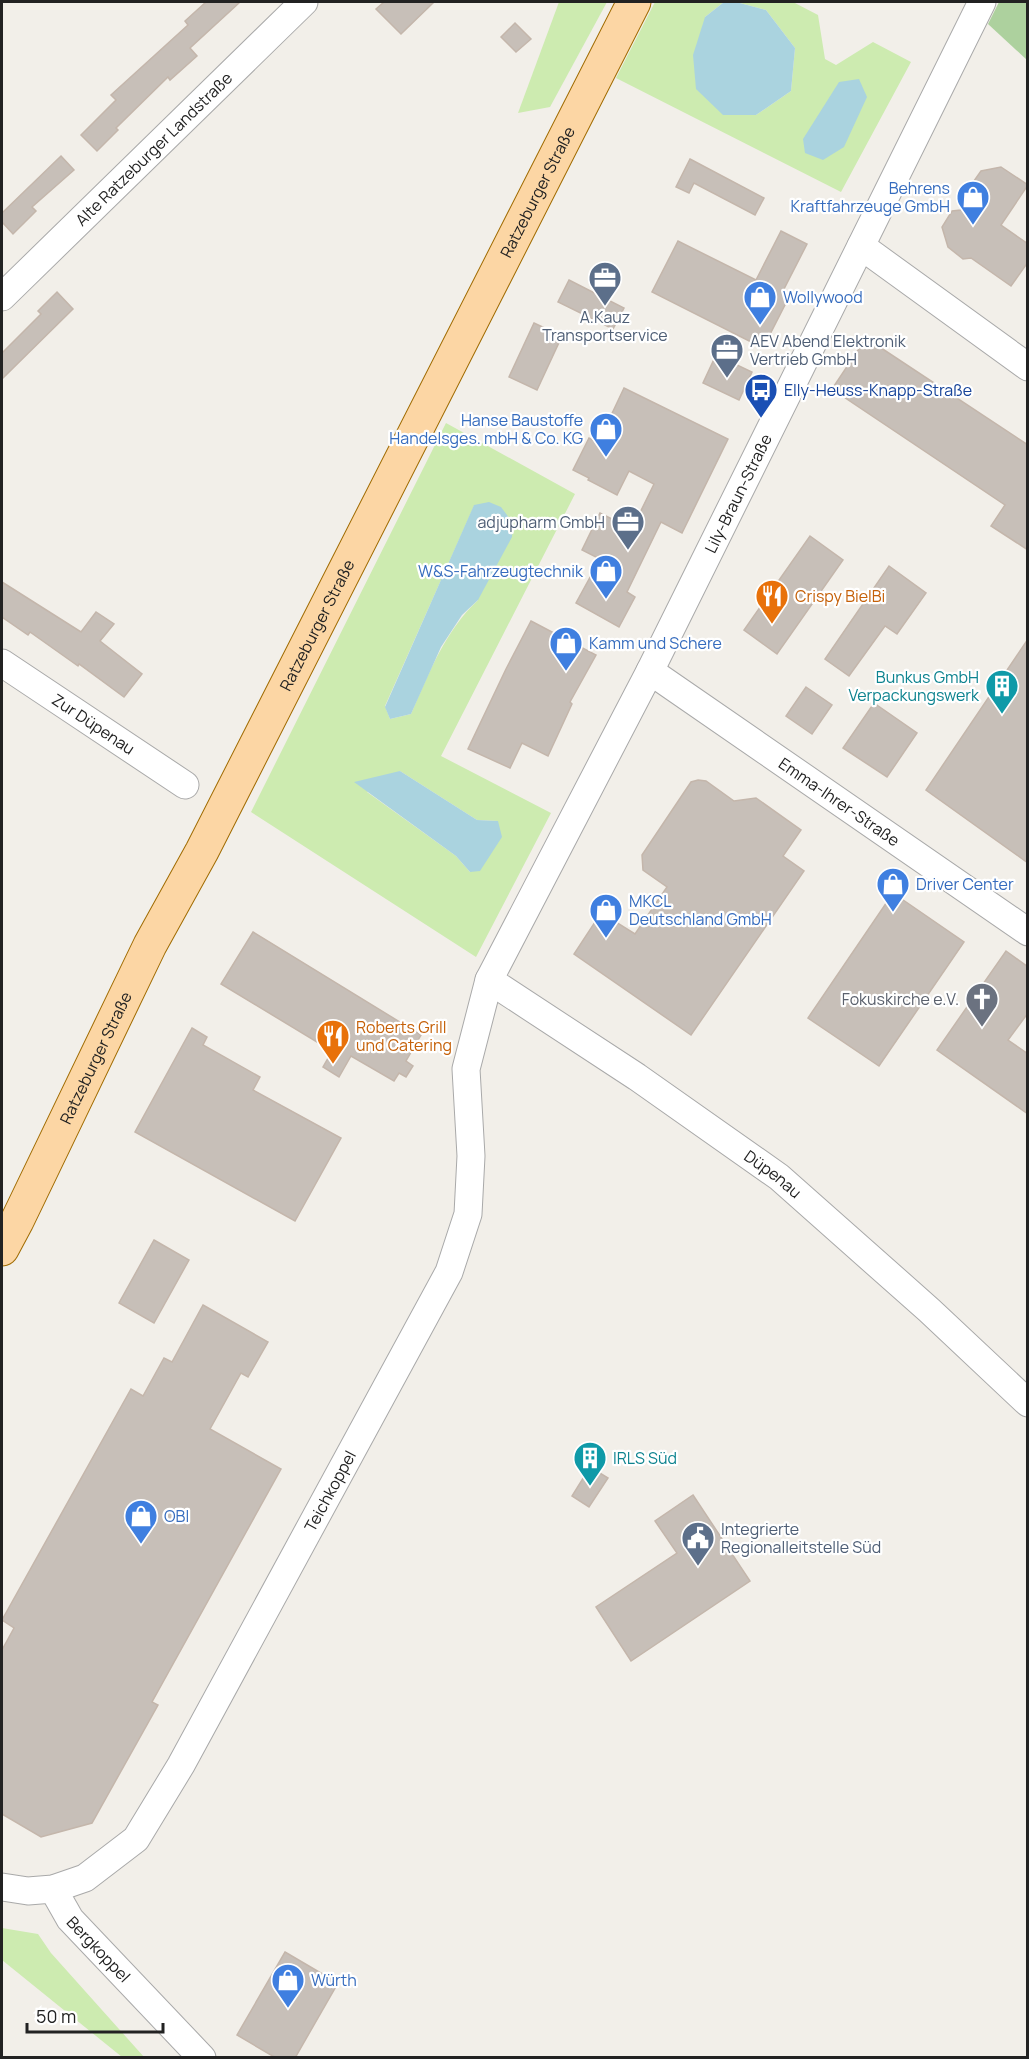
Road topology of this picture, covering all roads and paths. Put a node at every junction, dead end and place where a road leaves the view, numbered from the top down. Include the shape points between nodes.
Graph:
1 (304, 2) edge
2 (634, 2) edge
3 (982, 2) edge
4 (861, 246) junction
5 (2, 297) edge
6 (1028, 366) edge
7 (2, 663) edge
8 (650, 671) junction
9 (184, 785) dead end
10 (1028, 932) edge
11 (489, 981) junction
12 (2, 1249) edge
13 (1028, 1403) edge
14 (2, 1887) edge
15 (53, 1889) junction
16 (202, 2058) edge

1 - 5 street, Alte Ratzeburger Landstraße
2 - 12 main road, Ratzeburger Straße via 202,851 150,945
3 - 4 street, Lily-Braun-Straße
4 - 6 street
4 - 8 street, Lily-Braun-Straße
7 - 9 street, Zur Düpenau
8 - 10 street, Emma-Ihrer-Straße
8 - 11 street, Lily-Braun-Straße
11 - 13 street, Düpenau via 637,1077 779,1177
11 - 15 street, Teichkoppel via 466,1069 471,1156 468,1214 449,1272 181,1765 136,1839 85,1878
14 - 15 street, Teichkoppel via 28,1892
15 - 16 street, Bergkoppel via 70,1918

